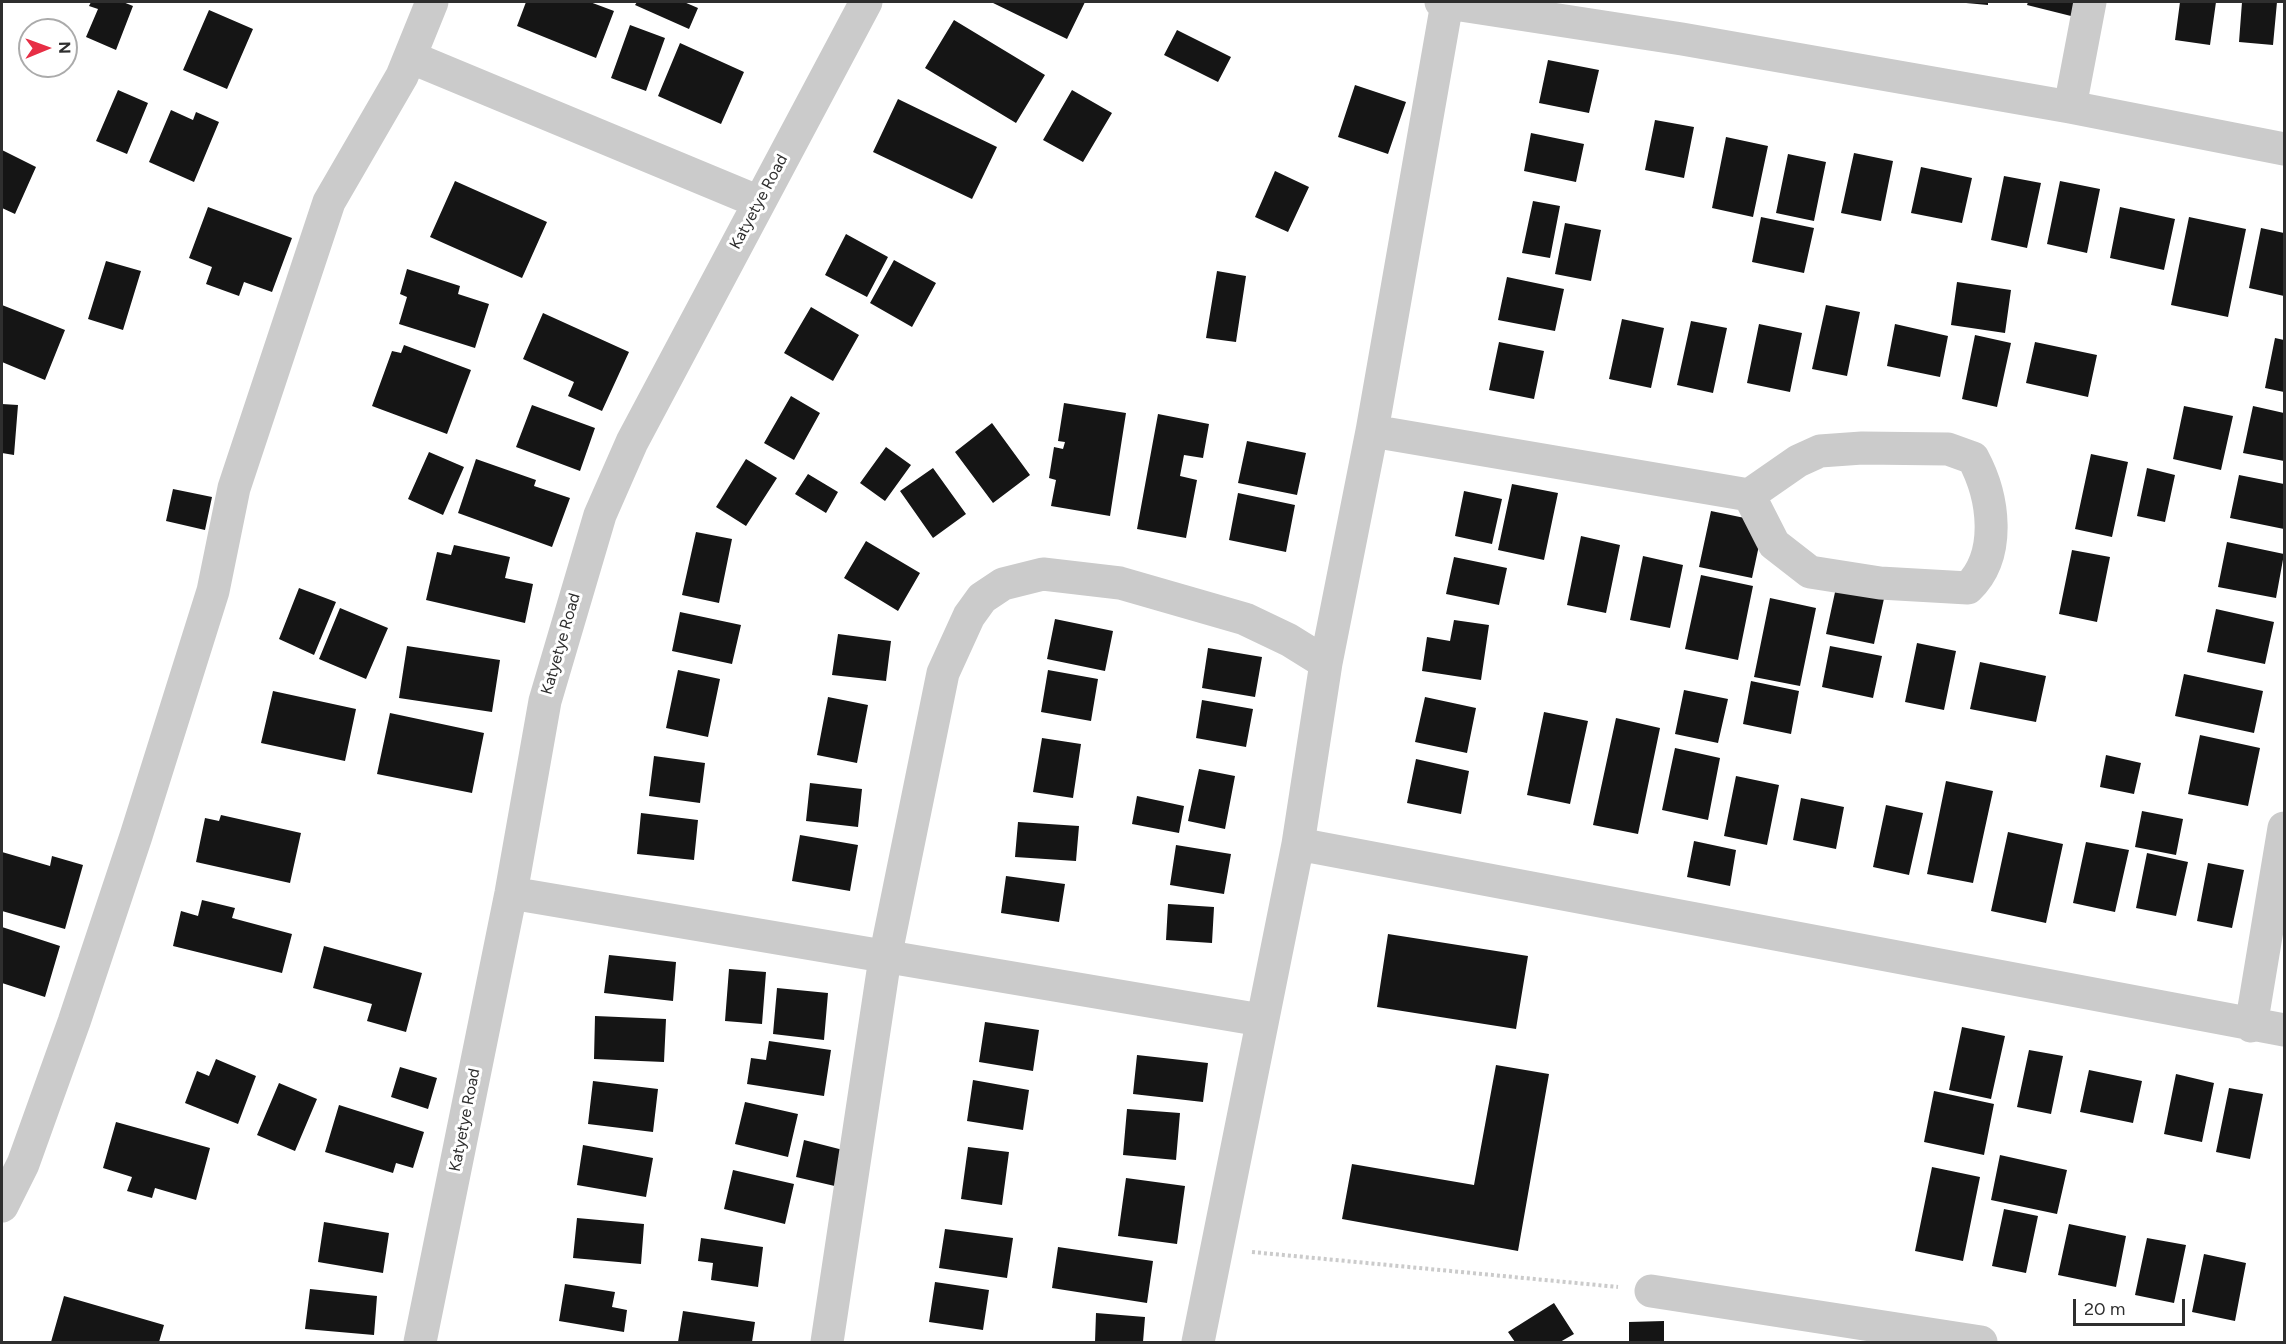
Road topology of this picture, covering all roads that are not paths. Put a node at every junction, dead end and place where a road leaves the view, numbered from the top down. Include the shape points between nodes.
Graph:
1 (432, 2) edge
2 (866, 2) edge
3 (1444, 2) edge
4 (2090, 2) edge
5 (410, 57) junction
6 (2070, 108) junction
7 (2284, 149) edge
8 (759, 202) junction
9 (1372, 431) junction
10 (1749, 495) junction
11 (1326, 663) junction
12 (2284, 828) edge
13 (1298, 844) junction
14 (511, 893) junction
15 (885, 958) junction
16 (1262, 1020) junction
17 (2251, 1026) junction
18 (2284, 1030) edge
19 (2, 1206) edge
20 (1651, 1291) road end
21 (420, 1342) edge
22 (827, 1342) edge
23 (1198, 1342) edge
24 (1981, 1342) edge

1 - 5 street
2 - 8 street, Katyetye Road
3 - 6 street via 1683,39
3 - 9 street
4 - 6 street
5 - 8 street
5 - 19 street via 329,202 234,488 213,591 136,836 27,1153
6 - 7 street
8 - 14 street, Katyetye Road via 632,442 600,515 545,701
9 - 10 street
9 - 11 street
10 - 10 street via 1798,460 1820,451 1948,449 1973,458 1985,480 1992,514 1980,577 1968,588 1880,583 1810,572 1774,544
11 - 13 street
11 - 15 street via 1245,619 1120,583 1043,574 1003,584 982,598 969,616 943,673
12 - 17 street
13 - 16 street
13 - 17 street
14 - 15 street
14 - 21 street, Katyetye Road
15 - 16 street
15 - 22 street
16 - 23 street
17 - 18 street
20 - 24 street

